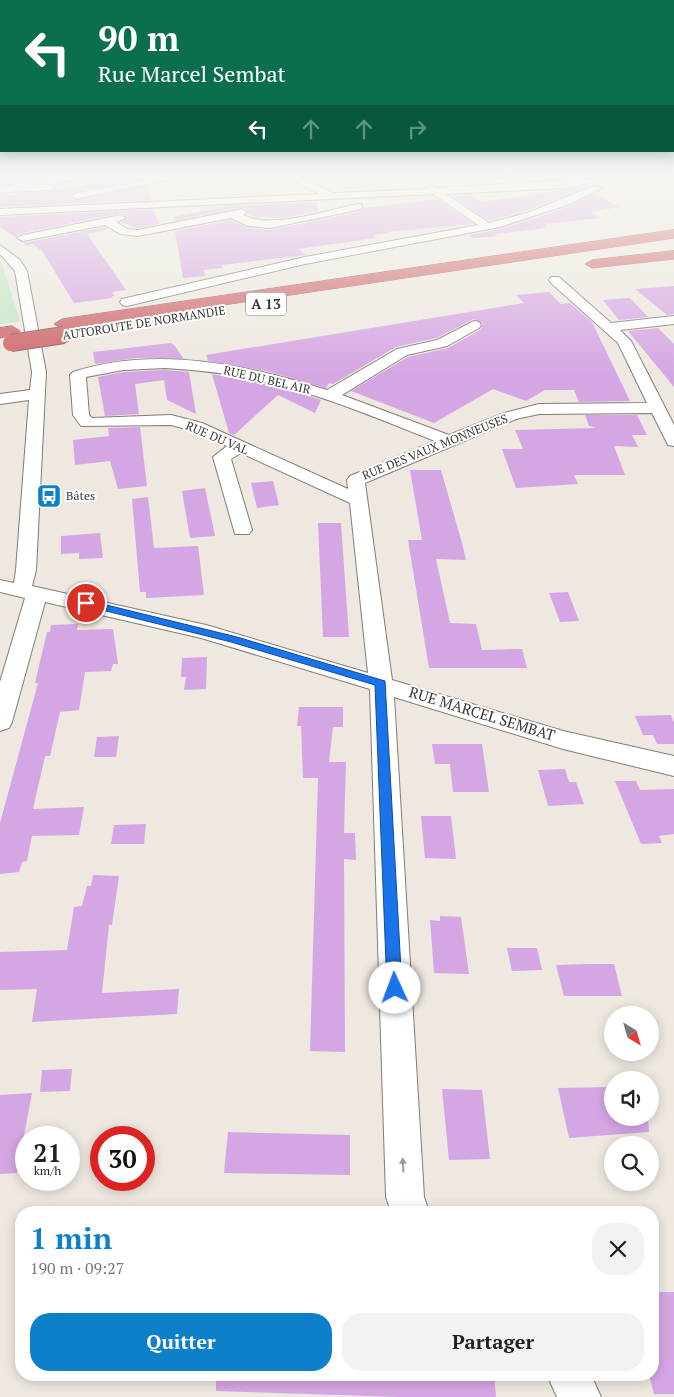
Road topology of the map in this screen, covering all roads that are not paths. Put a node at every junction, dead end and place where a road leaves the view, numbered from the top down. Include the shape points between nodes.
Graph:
1 (400, 242) edge
2 (556, 242) edge
3 (616, 242) edge
4 (674, 243) edge
5 (0, 248) edge
6 (674, 255) edge
7 (577, 266) dead end
8 (435, 268) junction
9 (553, 272) dead end
10 (468, 274) junction
11 (499, 275) dead end
12 (127, 302) dead end
13 (674, 320) edge
14 (474, 325) dead end
15 (609, 327) junction
16 (63, 329) junction
17 (6, 338) edge
18 (78, 375) joint
19 (38, 394) junction
20 (330, 394) junction
21 (0, 399) edge
22 (658, 408) junction
23 (449, 441) junction
24 (674, 441) edge
25 (238, 447) junction
26 (358, 500) junction
27 (242, 530) dead end
28 (18, 590) edge
29 (381, 683) junction
30 (0, 722) edge
31 (674, 766) edge
32 (408, 1206) edge
33 (571, 1381) edge
34 (580, 1397) edge

1 - 12 street via 305,260
2 - 8 highway via 447,261
3 - 8 highway, AUTOROUTE DE NORMANDIE / A 13
4 - 10 highway, AUTOROUTE DE NORMANDIE / A 13
5 - 19 street via 21,271 39,372
6 - 7 highway
8 - 16 highway, AUTOROUTE DE NORMANDIE / A 13
9 - 15 street
10 - 11 highway
10 - 16 highway, AUTOROUTE DE NORMANDIE / A 13
13 - 15 street
14 - 20 street via 442,344 402,352
15 - 22 street via 624,341
16 - 17 highway, AUTOROUTE DE NORMANDIE / A 13, bridge
18 - 20 street, RUE DU BEL AIR via 90,370 144,364 200,366 254,374
18 - 25 street, RUE DU VAL via 81,415 87,423 171,420 196,426
19 - 21 street
19 - 28 street via 26,570 24,583
20 - 23 street, RUE DU BEL AIR
22 - 23 street, RUE DES VAUX MONNEUSES via 540,409 510,416
22 - 24 street
23 - 26 street, RUE DES VAUX MONNEUSES via 356,480
25 - 26 street, RUE DU VAL
25 - 27 street via 222,457
26 - 29 street, RUE DES VAUX MONNEUSES
28 - 29 street, RUE MARCEL SEMBAT via 119,610 233,639
28 - 30 street
29 - 31 street, RUE MARCEL SEMBAT via 557,737
32 -> 29 street, RUE DES VAUX MONNEUSES
33 - 34 street

